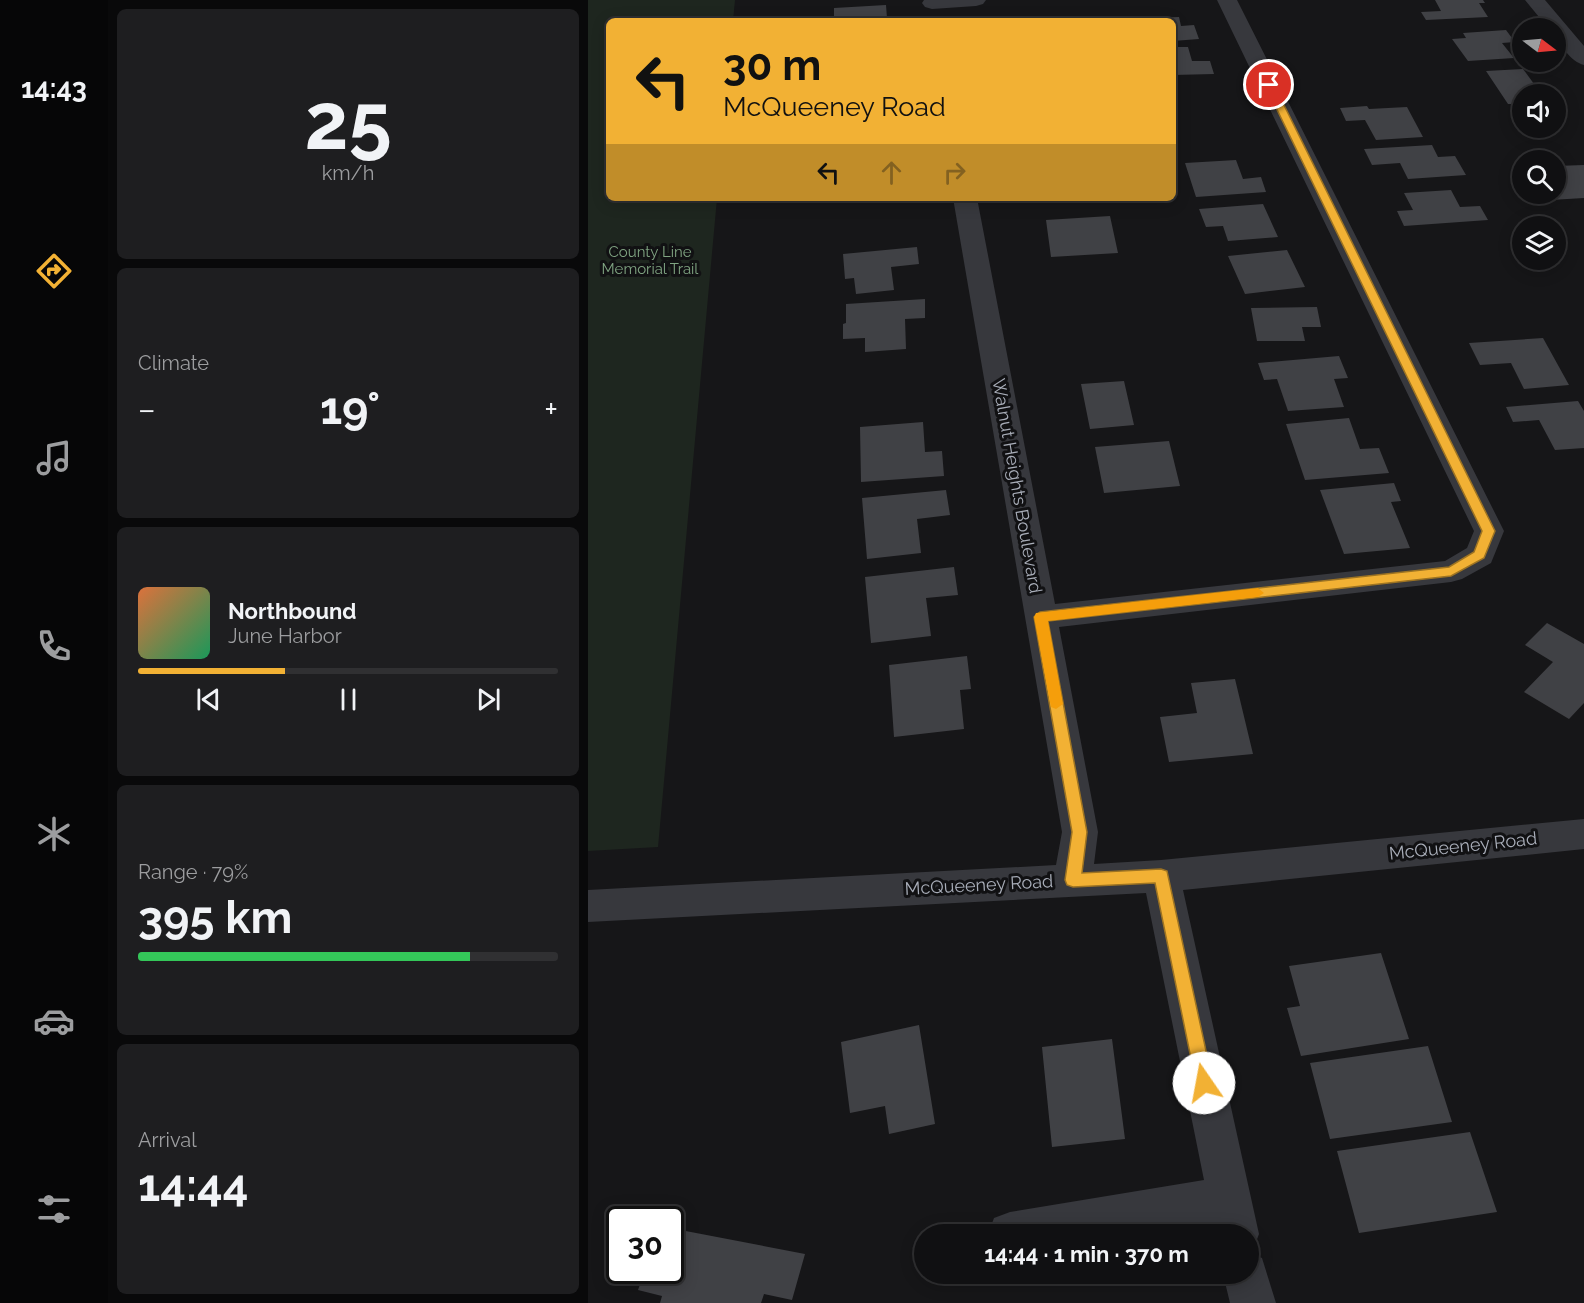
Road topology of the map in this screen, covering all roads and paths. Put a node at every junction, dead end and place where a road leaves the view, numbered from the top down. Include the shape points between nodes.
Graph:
1 (976, 0) edge
2 (1227, 0) edge
3 (1535, 0) edge
4 (933, 8) edge
5 (1584, 59) edge
6 (966, 201) edge
7 (1040, 617) junction
8 (1584, 834) edge
9 (1161, 876) junction
10 (1073, 880) junction
11 (588, 906) edge
12 (1233, 1216) edge
13 (1134, 1224) edge
14 (1248, 1284) edge
15 (1253, 1303) edge

1 - 4 street
2 - 7 street via 1489,531 1480,555 1451,571
3 - 5 street
6 - 7 street, Walnut Heights Boulevard
7 - 10 street, Walnut Heights Boulevard via 1080,832
8 - 9 street, McQueeney Road
9 - 10 street, McQueeney Road
9 - 12 street
10 - 11 street, McQueeney Road
12 - 13 street
14 - 15 street

